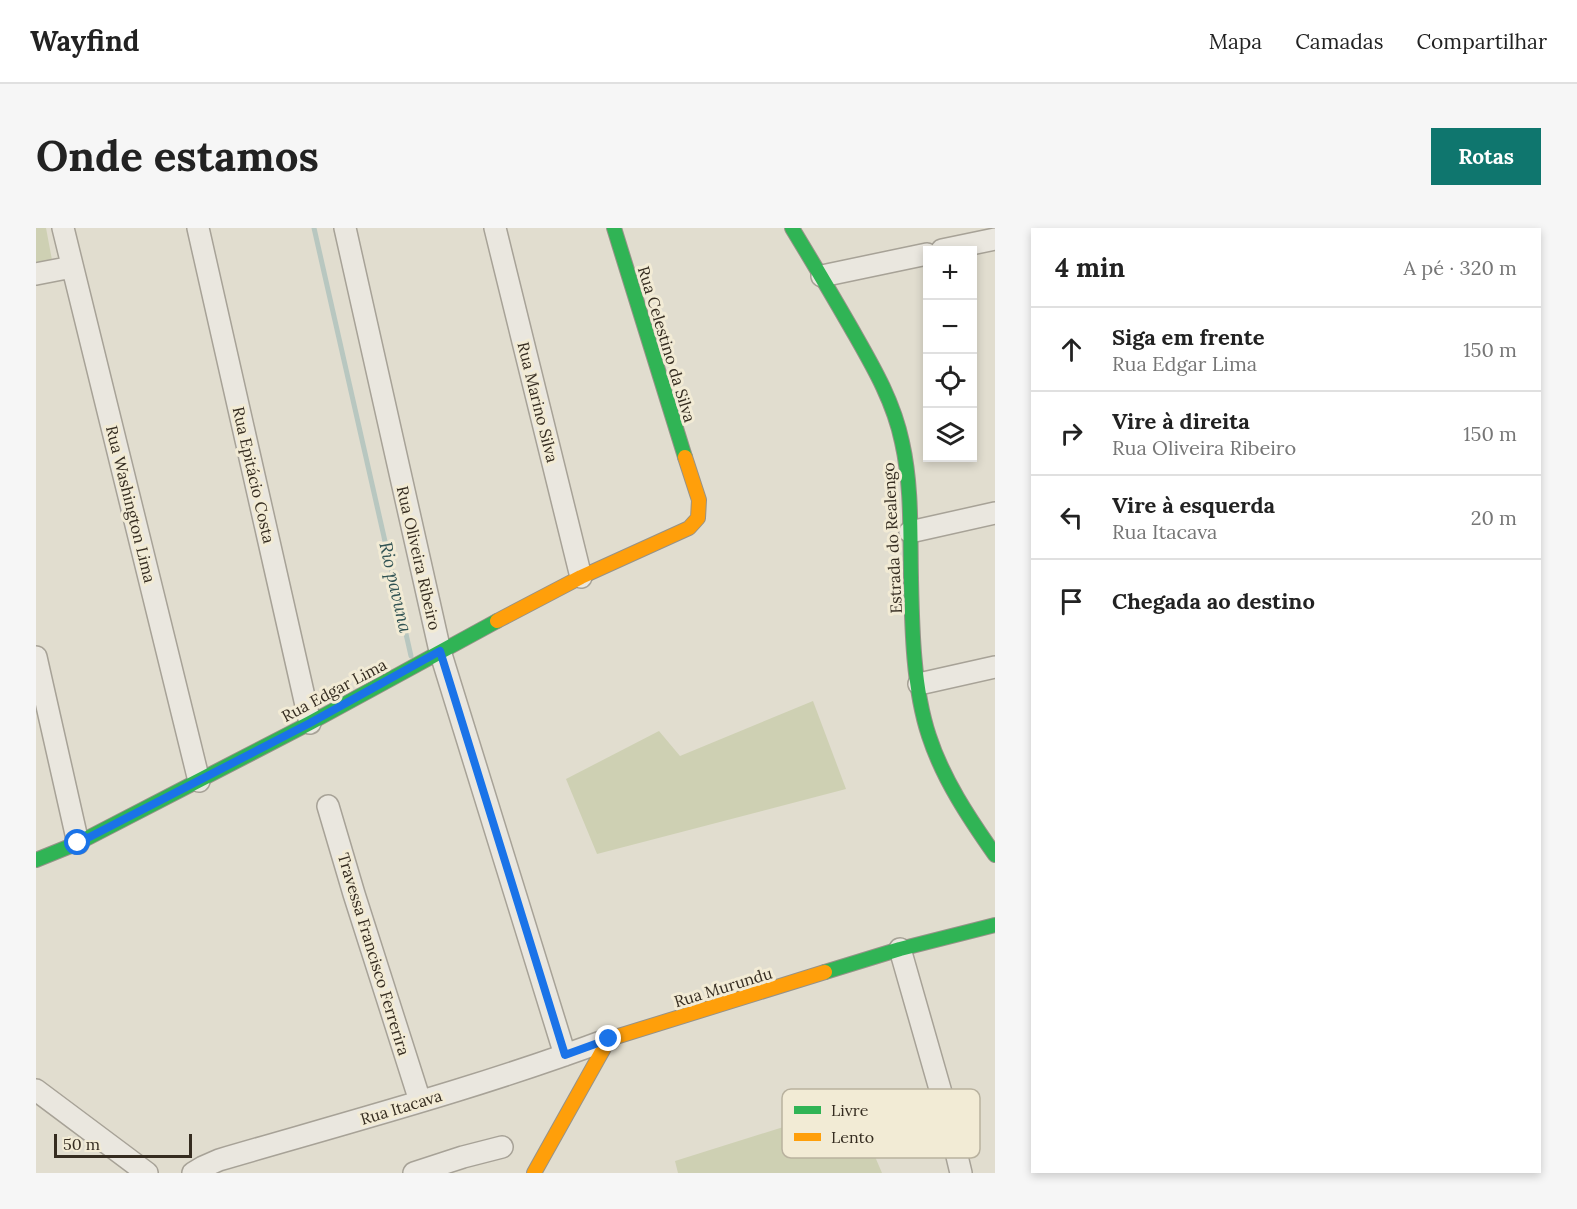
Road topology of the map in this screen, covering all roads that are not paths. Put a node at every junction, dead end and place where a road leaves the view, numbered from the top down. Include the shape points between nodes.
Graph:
1 (63, 228) edge
2 (198, 228) edge
3 (345, 228) edge
4 (495, 228) edge
5 (614, 228) edge
6 (792, 228) edge
7 (995, 239) edge
8 (961, 246) edge
9 (923, 255) edge
10 (72, 267) junction
11 (36, 274) edge
12 (822, 276) junction
13 (689, 471) joint
14 (995, 513) edge
15 (910, 532) junction
16 (580, 577) junction
17 (440, 651) junction
18 (36, 657) edge
19 (995, 667) edge
20 (919, 684) junction
21 (310, 723) junction
22 (199, 780) junction
23 (328, 806) dead end
24 (78, 843) junction
25 (995, 855) edge
26 (36, 860) edge
27 (995, 926) edge
28 (900, 949) junction
29 (609, 1039) junction
30 (565, 1055) junction
31 (939, 1089) edge
32 (36, 1090) edge
33 (420, 1101) junction
34 (502, 1147) dead end
35 (957, 1158) edge
36 (147, 1173) edge
37 (193, 1173) edge
38 (414, 1173) edge
39 (534, 1173) edge
40 (961, 1173) edge

1 - 10 street, Rua Washington Lima
2 - 21 street, Rua Epitácio Costa
3 - 17 street, Rua Oliveira Ribeiro
4 - 16 street, Rua Marino Silva
5 - 13 street, Rua Celestino da Silva
6 - 12 street, Estrada do Realengo
7 - 8 street
9 - 12 street
10 - 11 street
10 - 22 street, Rua Washington Lima
12 - 15 street, Estrada do Realengo via 887,392 898,423 905,456
13 - 16 street, Rua Edgar Lima via 699,509 698,518 688,528
14 - 15 street
15 - 20 street, Estrada do Realengo
16 - 17 street, Rua Edgar Lima
17 - 21 street, Rua Edgar Lima
17 - 30 street, Rua Oliveira Ribeiro
18 - 24 street
19 - 20 street
20 - 25 street, Estrada do Realengo via 928,733 939,760 953,790
21 - 22 street, Rua Edgar Lima
22 - 24 street, Rua Edgar Lima
23 - 33 street, Travessa Francisco Ferrerira
24 - 26 street, Rua Edgar Lima
27 - 28 street, Rua Murundu
28 - 29 street, Rua Murundu
28 - 31 street
29 - 30 street, Rua Itacava
29 - 39 street
30 - 33 street, Rua Itacava
32 - 36 street
33 - 37 street, Rua Itacava via 219,1160
34 - 38 street
35 - 40 street

